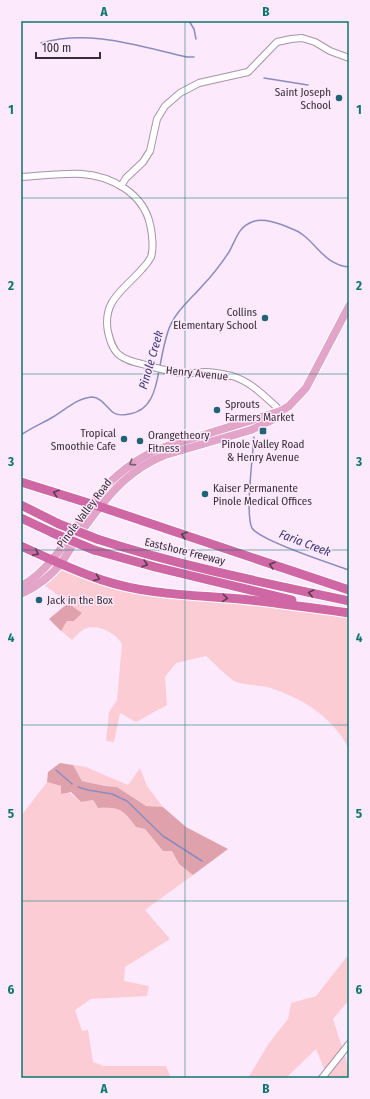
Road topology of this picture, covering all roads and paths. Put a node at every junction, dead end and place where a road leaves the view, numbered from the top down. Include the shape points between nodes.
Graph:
1 (349, 58) edge
2 (21, 177) edge
3 (121, 186) junction
4 (349, 306) edge
5 (281, 411) junction
6 (21, 482) edge
7 (21, 505) edge
8 (96, 506) junction
9 (21, 518) edge
10 (21, 546) edge
11 (56, 562) junction
12 (21, 586) edge
13 (349, 590) edge
14 (21, 594) edge
15 (349, 601) edge
16 (349, 613) edge
17 (349, 1044) edge
18 (322, 1078) edge

1 - 3 street via 315,42 302,38 291,39 277,42 248,72 199,83 180,93 165,106 157,119 150,151
2 - 3 street, Henry Avenue via 82,174
3 - 5 street, Henry Avenue via 137,198 148,213 152,232 151,256 114,298 107,314 111,345 130,362 171,372 206,372 234,377 254,388
4 - 5 main road, Pinole Valley Road via 306,388
5 - 8 main road, Pinole Valley Road via 272,420 251,430 155,459 122,481
8 -> 6 highway
15 -> 7 highway, Eastshore Freeway, bridge via 157,557 97,539
8 - 11 main road, Pinole Valley Road via 89,521
13 -> 8 highway
9 -> 16 highway, Eastshore Freeway, bridge via 94,550
10 -> 11 highway
11 - 12 main road, Pinole Valley Road
11 - 14 main road, Pinole Valley Road via 37,584
11 -> 16 highway via 103,580 154,592 263,601
17 - 18 street

